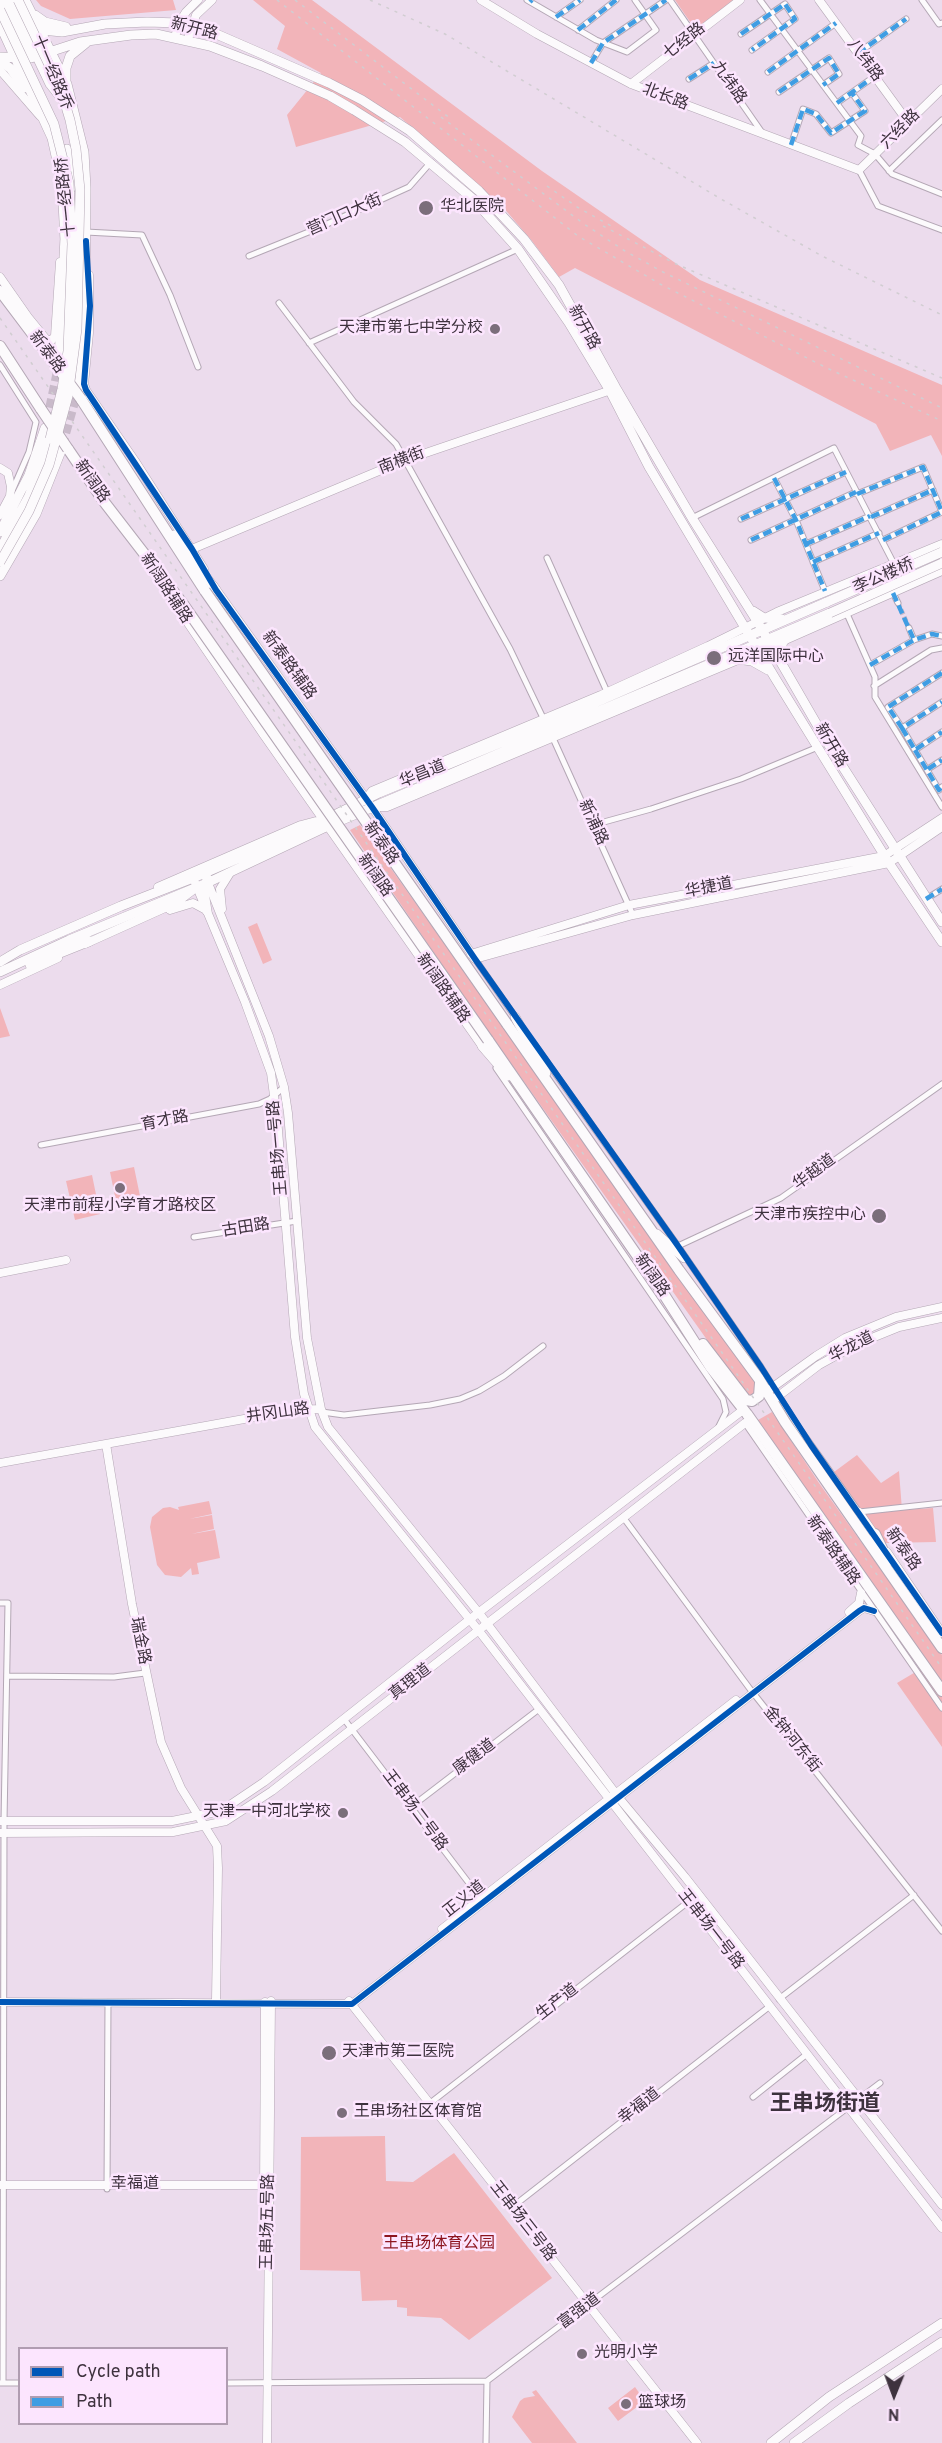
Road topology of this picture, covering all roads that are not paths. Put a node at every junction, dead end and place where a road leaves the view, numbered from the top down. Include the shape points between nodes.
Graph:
1 (2, 0) edge
2 (25, 0) edge
3 (198, 0) edge
4 (212, 0) edge
5 (481, 0) edge
6 (529, 0) edge
7 (580, 0) edge
8 (616, 0) edge
9 (635, 0) edge
10 (668, 0) edge
11 (740, 0) edge
12 (760, 0) edge
13 (819, 0) edge
14 (922, 0) edge
15 (10, 6) edge
16 (33, 13) junction
17 (645, 14) junction
18 (770, 14) junction
19 (556, 17) junction
20 (906, 19) dead end
21 (836, 22) junction
22 (179, 23) junction
23 (942, 23) edge
24 (191, 26) junction
25 (0, 27) edge
26 (90, 27) junction
27 (782, 29) junction
28 (42, 30) junction
29 (578, 30) junction
30 (741, 34) dead end
31 (695, 35) junction
32 (175, 37) junction
33 (97, 39) junction
34 (188, 39) junction
35 (603, 43) junction
36 (752, 50) dead end
37 (798, 50) junction
38 (52, 52) junction
39 (858, 52) junction
40 (34, 57) junction
41 (0, 59) edge
42 (15, 59) junction
43 (591, 63) junction
44 (714, 63) junction
45 (0, 70) edge
46 (812, 70) junction
47 (768, 72) dead end
48 (875, 76) junction
49 (689, 79) dead end
50 (67, 84) junction
51 (631, 84) junction
52 (823, 85) junction
53 (942, 89) edge
54 (779, 92) dead end
55 (852, 93) junction
56 (837, 103) junction
57 (38, 107) junction
58 (76, 115) junction
59 (942, 120) edge
60 (45, 121) junction
61 (850, 121) junction
62 (908, 122) junction
63 (765, 136) junction
64 (791, 146) junction
65 (67, 148) junction
66 (84, 152) junction
67 (875, 154) junction
68 (431, 162) junction
69 (859, 170) junction
70 (889, 171) junction
71 (72, 172) junction
72 (86, 172) junction
73 (942, 194) edge
74 (63, 216) junction
75 (942, 230) edge
76 (86, 237) junction
77 (65, 241) junction
78 (518, 249) junction
79 (249, 256) dead end
80 (0, 277) edge
81 (0, 291) edge
82 (279, 303) dead end
83 (73, 327) junction
84 (309, 343) junction
85 (0, 346) edge
86 (55, 360) junction
87 (0, 365) edge
88 (198, 367) dead end
89 (81, 385) joint
90 (613, 390) junction
91 (45, 428) tunnel mouth
92 (64, 450) junction
93 (405, 460) junction
94 (0, 468) edge
95 (846, 472) junction
96 (774, 478) junction
97 (933, 490) junction
98 (857, 493) junction
99 (10, 496) junction
100 (785, 500) junction
101 (942, 512) edge
102 (0, 515) edge
103 (870, 516) junction
104 (692, 518) junction
105 (741, 519) dead end
106 (796, 520) junction
107 (0, 532) edge
108 (879, 533) junction
109 (751, 540) dead end
110 (883, 540) junction
111 (806, 544) junction
112 (942, 544) edge
113 (0, 549) edge
114 (139, 549) junction
115 (192, 549) junction
116 (923, 552) junction
117 (942, 552) edge
118 (548, 558) dead end
119 (813, 562) junction
120 (2, 563) edge
121 (942, 563) edge
122 (894, 564) junction
123 (942, 571) edge
124 (932, 575) junction
125 (0, 576) edge
126 (942, 579) edge
127 (211, 591) junction
128 (825, 591) junction
129 (893, 593) junction
130 (827, 602) joint
131 (898, 603) tunnel mouth
132 (830, 613) joint
133 (847, 614) junction
134 (909, 628) tunnel mouth
135 (792, 629) junction
136 (762, 636) junction
137 (942, 636) edge
138 (914, 640) junction
139 (783, 641) junction
140 (942, 648) edge
141 (720, 654) junction
142 (741, 658) junction
143 (870, 665) junction
144 (785, 670) junction
145 (942, 673) edge
146 (775, 678) junction
147 (874, 686) junction
148 (609, 694) junction
149 (942, 702) edge
150 (548, 728) junction
151 (902, 728) junction
152 (942, 732) edge
153 (818, 747) junction
154 (915, 750) junction
155 (942, 760) edge
156 (928, 769) junction
157 (942, 787) edge
158 (369, 803) junction
159 (942, 807) edge
160 (942, 818) edge
161 (325, 823) junction
162 (593, 825) junction
163 (942, 827) edge
164 (897, 853) junction
165 (886, 859) junction
166 (234, 868) junction
167 (201, 880) junction
168 (942, 890) edge
169 (926, 899) junction
170 (629, 905) junction
171 (121, 906) junction
172 (207, 911) junction
173 (633, 915) junction
174 (142, 919) junction
175 (942, 922) edge
176 (90, 941) junction
177 (942, 942) edge
178 (20, 950) junction
179 (0, 957) edge
180 (473, 957) junction
181 (0, 962) edge
182 (0, 972) edge
183 (243, 972) junction
184 (0, 978) edge
185 (0, 985) edge
186 (511, 1021) junction
187 (485, 1043) junction
188 (942, 1084) edge
189 (284, 1087) junction
190 (274, 1095) junction
191 (41, 1145) dead end
192 (297, 1221) junction
193 (286, 1222) junction
194 (652, 1230) junction
195 (194, 1237) dead end
196 (678, 1246) junction
197 (684, 1258) junction
198 (66, 1260) dead end
199 (0, 1273) edge
200 (942, 1307) edge
201 (942, 1318) edge
202 (680, 1327) junction
203 (543, 1345) dead end
204 (759, 1379) junction
205 (317, 1389) dead end
206 (773, 1393) junction
207 (308, 1410) junction
208 (743, 1410) junction
209 (323, 1414) junction
210 (745, 1423) joint
211 (715, 1432) junction
212 (106, 1445) junction
213 (0, 1464) edge
214 (942, 1503) edge
215 (859, 1512) junction
216 (623, 1516) junction
217 (874, 1534) joint
218 (861, 1593) junction
219 (0, 1603) edge
220 (874, 1611) junction
221 (479, 1613) junction
222 (470, 1620) junction
223 (488, 1624) junction
224 (479, 1632) junction
225 (937, 1633) edge
226 (502, 1637) dead end
227 (491, 1646) dead end
228 (942, 1648) edge
229 (145, 1673) junction
230 (7, 1676) junction
231 (752, 1691) junction
232 (942, 1691) edge
233 (942, 1708) edge
234 (538, 1709) junction
235 (344, 1719) junction
236 (352, 1730) junction
237 (3, 1763) edge
238 (603, 1771) dead end
239 (595, 1778) dead end
240 (617, 1795) junction
241 (610, 1801) junction
242 (411, 1807) junction
243 (200, 1816) junction
244 (2, 1821) edge
245 (206, 1827) junction
246 (2, 1833) edge
247 (914, 1895) junction
248 (482, 1901) junction
249 (688, 1902) junction
250 (942, 1930) edge
251 (779, 1999) junction
252 (2, 2000) edge
253 (216, 2000) junction
254 (108, 2002) junction
255 (350, 2002) junction
256 (268, 2003) junction
257 (289, 2003) dead end
258 (770, 2006) junction
259 (269, 2023) dead end
260 (807, 2054) junction
261 (880, 2083) dead end
262 (753, 2097) dead end
263 (858, 2100) junction
264 (429, 2104) junction
265 (848, 2107) junction
266 (1, 2187) edge
267 (107, 2187) junction
268 (267, 2187) junction
269 (942, 2205) edge
270 (511, 2208) junction
271 (942, 2228) edge
272 (588, 2306) junction
273 (942, 2323) edge
274 (942, 2342) edge
275 (487, 2381) junction
276 (2, 2383) edge
277 (18, 2383) edge
278 (228, 2383) edge
279 (265, 2383) junction
280 (265, 2443) edge
281 (486, 2443) edge
282 (697, 2443) edge
283 (771, 2443) edge
284 (794, 2443) edge

1 - 15 main road, 十一经路桥
2 - 16 main road
3 - 22 street
4 - 24 street via 196,15
5 - 43 street, 北长路
6 - 19 street
7 - 19 street
8 - 29 street
9 - 17 street
10 - 17 street
10 - 31 street, 九纬路
11 - 31 street, 七经路
12 - 18 street
13 - 21 street, 八纬路
14 - 23 street
15 - 25 main road
15 - 28 main road via 28,24
15 - 40 main road
15 - 83 main road, 十一经路桥, bridge via 65,162 72,234
15 - 83 main road, 十一经路乔, bridge via 61,90 76,149 80,190
16 - 26 main road via 45,22 61,26
16 - 28 main road
17 - 35 street
17 - 35 street via 656,30 627,52
18 - 27 street
18 - 27 street via 785,4 795,19
18 - 30 street
19 - 29 street
20 - 39 street
21 - 37 street
21 - 39 street, 八纬路
22 - 24 main road, 新开路
22 - 26 main road, 新开路
22 - 32 street
24 - 34 street
24 - 90 main road, 新开路 via 329,83 387,116 435,151 516,229 540,259 578,316
25 - 42 main road
26 - 28 main road, 新开路 via 62,32
27 - 36 street
27 - 37 street
28 - 38 main road
29 - 35 street
31 - 44 street, 九纬路
31 - 51 street, 七经路
32 - 33 main road, 新开路 via 156,34
32 - 34 main road, 新开路
33 - 38 main road, 新开路
33 - 50 main road via 80,46 70,56 65,74
34 - 68 main road, 新开路 via 330,96 381,125
35 - 43 street
37 - 46 street
37 - 47 street
38 - 40 main road, 新开路
38 - 50 main road
39 - 48 street, 八纬路
40 - 42 main road, 新开路
40 - 58 main road via 55,92
41 - 42 main road, 新开路
41 - 57 main road
42 - 57 main road
43 - 51 street, 北长路
44 - 49 street
44 - 63 street, 九纬路
45 - 60 street
46 - 52 street
46 - 52 street via 829,58 839,74
46 - 54 street
48 - 55 street
48 - 62 street, 八纬路
50 - 58 main road
51 - 63 street, 北长路
52 - 56 street
53 - 62 street, 六经路
55 - 56 street
55 - 61 street via 865,111
56 - 61 street
57 - 58 main road via 38,94 48,90
57 - 60 main road
58 - 66 main road
59 - 70 street
60 - 65 main road
60 - 74 main road via 60,170
61 - 64 street via 831,133 816,114 803,109
61 - 67 street via 861,136 858,145
62 - 67 street, 六经路
63 - 64 street, 北长路
64 - 69 street, 北长路
65 - 66 main road via 76,161 82,159
65 - 71 main road
66 - 72 main road
67 - 69 street, 六经路
67 - 70 street
68 - 78 main road, 新开路 via 473,199
68 - 79 street, 营门口大街 via 409,187
69 - 75 street via 878,206
70 - 73 street
71 - 72 main road
71 - 77 main road
72 - 76 main road
74 - 77 main road
74 - 80 street via 52,340 46,339 33,324
76 - 77 main road
76 - 88 street via 142,236
76 - 89 main road
77 - 86 main road
78 - 84 street
78 - 90 main road, 新开路
81 - 86 highway, 新泰路
82 - 84 street, 新浦路
83 - 113 main road, bridge via 50,439 29,496
83 - 120 main road, 十一经路桥, bridge via 68,396 52,454
84 - 93 street, 新浦路 via 354,402 396,444
85 - 92 highway, 新阔路, bridge
86 - 127 highway, 新泰路, bridge
87 - 99 street via 36,422
89 - 115 street, 新泰路辅路
90 - 93 street, 南横街
90 - 104 main road, 新开路
90 - 136 main road, 新开路 via 649,467 736,612
91 - 107 main road via 21,492
92 - 114 highway, 新阔路
92 - 120 main road via 36,514
93 - 115 street, 南横街
93 - 150 street, 新浦路 via 510,649
94 - 99 street via 10,477
95 - 96 street via 834,448
95 - 98 street
95 - 100 street
96 - 100 street
96 - 104 street
97 - 98 street via 923,467
97 - 101 street
97 - 103 street
98 - 103 street
98 - 106 street
99 - 102 street
100 - 105 street
100 - 106 street
101 - 110 street
103 - 108 street
103 - 111 street
104 - 136 main road, 新开路 via 748,606
106 - 109 street
106 - 111 street
108 - 110 street
108 - 119 street
110 - 122 street
111 - 119 street
112 - 116 street
114 - 161 street, 新阔路辅路
114 - 187 highway, 新阔路, bridge via 183,604
115 - 127 street, 新泰路辅路
116 - 122 street
116 - 124 street
117 - 130 main road, 李公楼桥, bridge
118 - 148 street
119 - 128 street
120 - 125 main road
121 - 132 main road, 李公楼桥, bridge
122 - 128 street
123 - 124 street
124 - 126 street
124 - 129 street
127 - 158 street, 新泰路辅路
127 - 186 highway, 新泰路, bridge
128 - 136 street
129 - 131 street
129 - 133 street
130 - 136 main road, 华昌道 via 787,619
132 - 135 main road, 华昌道
133 - 139 street
133 - 143 street
134 - 138 street
135 - 136 main road, 华昌道
135 - 139 main road
136 - 139 street
136 - 141 main road, 华昌道
136 - 142 street
136 - 144 main road, 新开路
136 - 146 main road
136 - 148 street via 708,646
137 - 138 street via 932,634
138 - 143 street
139 - 144 main road via 781,656
140 - 147 street via 931,650
141 - 142 main road
141 - 148 main road, 华昌道
141 - 150 main road, 华昌道
142 - 146 main road via 760,665
142 - 150 street
143 - 147 street
144 - 164 main road, 新开路
145 - 151 street via 888,707
146 - 153 main road, 新开路
147 - 159 street via 875,697
148 - 150 main road, 华昌道
149 - 151 street
150 - 158 main road, 华昌道
150 - 158 street via 372,791
150 - 162 street, 新浦路
151 - 154 street
152 - 154 street
153 - 162 street via 741,779
153 - 165 main road, 新开路
154 - 156 street
155 - 156 street
156 - 157 street via 939,790
158 - 161 main road, 华昌道
158 - 180 street, 新泰路辅路
160 - 164 street, 华捷道
161 - 166 main road, 华昌道
161 - 167 main road, 华昌道 via 220,867
161 - 167 street via 301,825
161 - 187 street, 新阔路辅路
162 - 170 street, 新浦路
163 - 164 street, 华捷道
164 - 165 street, 华捷道
164 - 169 main road, 新开路
165 - 170 street, 华捷道
165 - 173 street, 华捷道
165 - 177 main road, 新开路
166 - 167 main road, 华昌道
166 - 183 street via 222,884 220,902
167 - 171 street
167 - 171 main road, 华昌道 via 178,884
167 - 172 main road
167 - 174 street, 华昌道 via 176,903
167 - 182 main road, 华昌道
167 - 183 street, 王串场一号路
168 - 169 street
169 - 175 main road, 新开路
170 - 173 street, 新浦路
170 - 180 street, 华捷道
171 - 178 main road, 华昌道
172 - 174 street via 189,903
172 - 190 street, 王串场一号路 via 259,1037
173 - 180 street, 华捷道
174 - 176 street, 华昌道
176 - 184 main road, 华昌道
176 - 185 street, 华昌道
178 - 179 street, 华昌道
178 - 181 main road, 华昌道
180 - 186 street
183 - 189 street, 王串场一号路
186 - 194 highway, 新泰路
186 - 196 street
187 - 202 street, 新阔路辅路
187 - 202 highway, 新阔路 via 526,1095
188 - 196 street, 华越道 via 781,1198
189 - 190 street, 育才路
189 - 192 street, 王串场一号路
190 - 191 street, 育才路 via 259,1104
190 - 193 street, 王串场一号路
192 - 193 street, 古田路
192 - 209 street, 王串场一号路 via 307,1338
193 - 195 street, 古田路
193 - 207 street, 王串场一号路 via 295,1337
194 - 197 main road
194 - 204 highway, 新泰路
196 - 197 street
197 - 206 street
198 - 199 street
200 - 206 street via 896,1317 845,1338 816,1356
201 - 206 street, 华龙道 via 899,1327 856,1344
202 - 204 highway via 712,1355 746,1400 759,1396
202 - 208 highway, 新阔路
202 - 211 street, 新阔路辅路 via 725,1403 724,1417
203 - 209 street, 井冈山路 via 489,1385 460,1399 344,1415
204 - 206 highway, 新泰路
205 - 209 street, 王串场一号路
206 - 215 street
206 - 225 highway, 新泰路 via 830,1489
207 - 209 street, 井冈山路
207 - 212 street, 井冈山路
207 - 222 street, 王串场一号路 via 319,1434
208 - 211 street, 真理道
208 - 232 highway, 新阔路
209 - 221 street, 王串场一号路 via 332,1432
210 - 216 street, 真理道
210 - 218 street, 新泰路辅路
211 - 221 street, 真理道
212 - 213 street, 井冈山路
212 - 229 street, 瑞金路
214 - 215 street
215 - 217 street, 新泰路
216 - 223 street, 真理道
216 - 231 street, 金钟河东街
217 - 225 highway
218 - 220 street, 新泰路辅路
218 - 231 street, 正义道 via 859,1604
219 - 230 street via 8,1603
220 - 231 street, 正义道 via 859,1611
220 - 233 street, 新泰路辅路
221 - 222 street, 真理道
221 - 223 street, 王串场一号路 via 491,1623
222 - 224 street, 王串场一号路
222 - 235 street, 真理道
223 - 224 street, 真理道
223 - 226 street, 王串场一号路
223 - 240 street, 王串场一号路
224 - 227 street, 王串场一号路
224 - 234 street, 王串场一号路
224 - 236 street, 真理道
225 - 228 highway
229 - 230 street via 114,1677
229 - 243 street, 瑞金路 via 161,1742 181,1788
230 - 237 street
231 - 240 street, 正义道
231 - 247 street, 金钟河东街
234 - 241 street, 王串场一号路
234 - 242 street, 康健道
235 - 236 street, 王串场二号路
235 - 243 street, 真理道 via 246,1796 221,1811
236 - 242 street, 王串场二号路
236 - 245 street, 真理道 via 253,1805 226,1821
237 - 244 street
238 - 241 street
239 - 241 street via 602,1796 591,1816
240 - 241 street, 正义道
240 - 251 street, 王串场一号路
241 - 248 street, 正义道
241 - 249 street, 王串场一号路
242 - 248 street, 王串场二号路
243 - 244 street, 真理道 via 172,1821
243 - 245 street, 瑞金路
244 - 246 street
245 - 246 street, 真理道 via 173,1832
245 - 253 street via 217,1846
246 - 252 street
247 - 250 street, 金钟河东街
247 - 251 street
248 - 255 street, 正义道
249 - 258 street, 王串场一号路
249 - 264 street, 生产道
251 - 263 street, 王串场一号路
252 - 254 street
252 - 266 street
253 - 254 street
253 - 256 street
254 - 256 street
254 - 267 street
255 - 256 street
255 - 264 street, 王串场三号路
256 - 268 street, 王串场五号路
257 - 259 street via 276,2011
258 - 260 street, 王串场一号路
258 - 270 street, 幸福道
260 - 262 street
260 - 265 street, 王串场一号路
261 - 263 street, 富强道
263 - 265 street, 富强道
263 - 269 street, 王串场一号路
264 - 270 street, 王串场三号路
265 - 271 street, 王串场一号路
265 - 272 street, 富强道
266 - 267 street, 幸福道
266 - 276 street
267 - 268 street, 幸福道
268 - 279 street, 王串场五号路
270 - 272 street, 王串场三号路
272 - 275 street, 富强道
272 - 282 street, 王串场三号路
273 - 283 main road via 829,2397
274 - 284 main road
275 - 279 street
275 - 281 street
276 - 277 street
278 - 279 street
279 - 280 street, 王串场五号路

